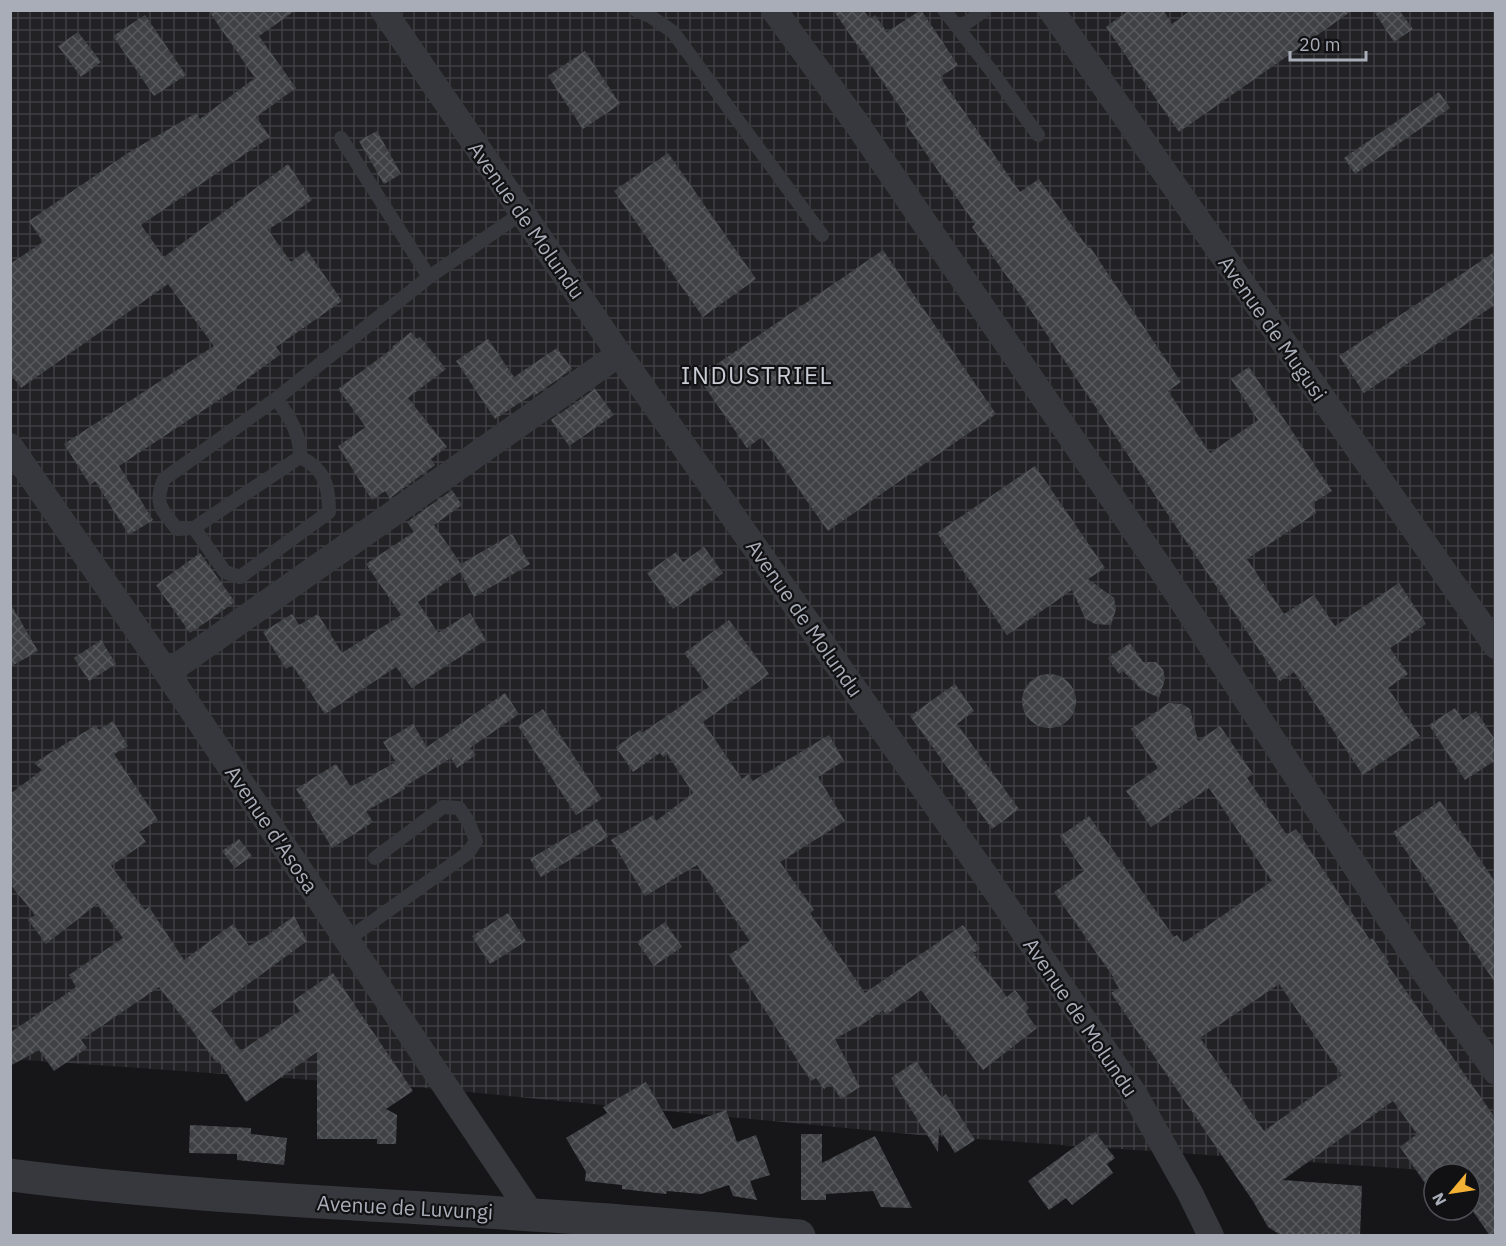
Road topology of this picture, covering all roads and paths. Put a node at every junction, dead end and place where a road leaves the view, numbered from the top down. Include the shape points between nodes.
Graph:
1 (382, 10) edge
2 (636, 10) edge
3 (774, 10) edge
4 (944, 10) edge
5 (985, 10) edge
6 (1051, 10) edge
7 (959, 28) junction
8 (1038, 135) dead end
9 (341, 138) dead end
10 (522, 213) junction
11 (822, 236) dead end
12 (429, 277) junction
13 (619, 354) junction
14 (276, 399) junction
15 (10, 446) edge
16 (300, 457) junction
17 (194, 528) junction
18 (1496, 646) edge
19 (167, 673) junction
20 (375, 858) dead end
21 (347, 940) junction
22 (1496, 1072) edge
23 (10, 1175) edge
24 (532, 1215) junction
25 (799, 1236) edge
26 (1211, 1236) edge

1 - 10 street, Avenue de Molundu
2 - 11 lane via 673,32
3 - 22 street via 857,124 1167,578 1425,973
4 - 7 lane
5 - 7 lane
6 - 18 street, Avenue de Mugusi
7 - 8 lane
9 - 12 lane
10 - 12 lane
10 - 13 street, Avenue de Molundu
12 - 14 lane
13 - 19 street
13 - 26 street, Avenue de Molundu via 1135,1095
14 - 16 lane via 288,414 301,446
14 - 17 lane via 164,479 158,494 162,510 177,529
15 - 19 street, Avenue d'Asosa
16 - 17 lane
16 - 17 lane via 314,463 323,476 329,493 328,512 240,577 225,572
19 - 21 street, Avenue d'Asosa
20 - 21 lane via 443,807 459,808 476,841 468,854
21 - 24 street, Avenue d'Asosa
23 - 24 street, Avenue de Luvungi via 294,1200
24 - 25 street, Avenue de Luvungi

